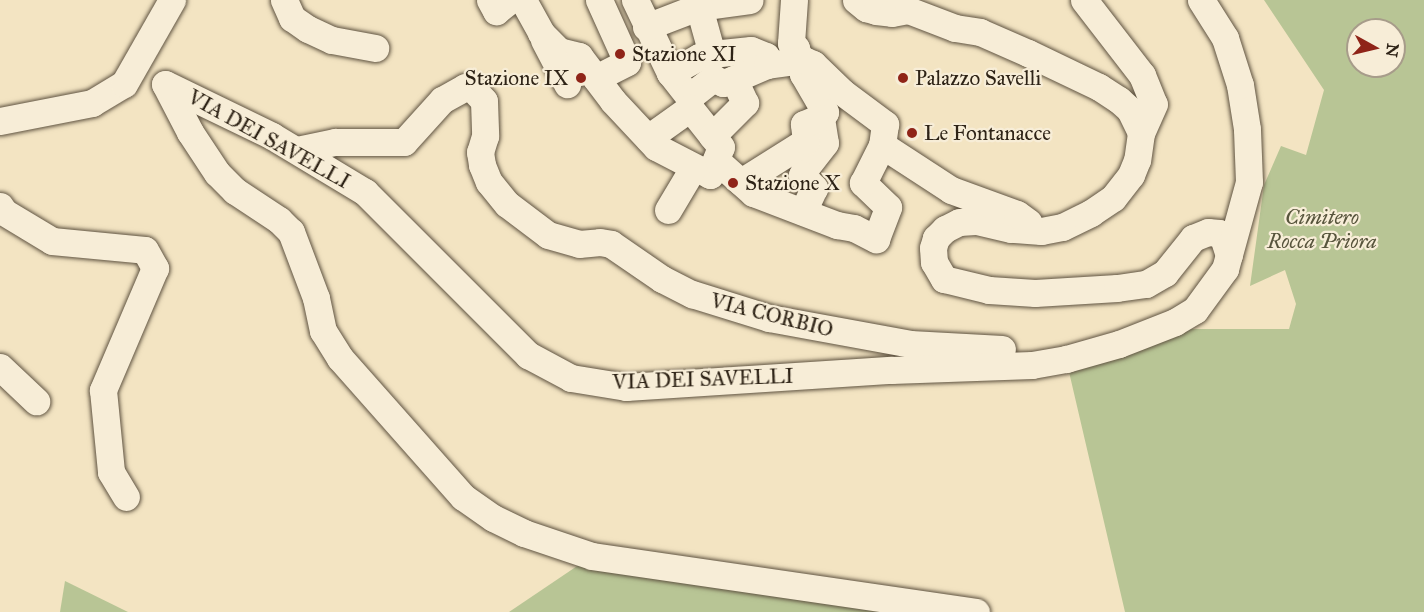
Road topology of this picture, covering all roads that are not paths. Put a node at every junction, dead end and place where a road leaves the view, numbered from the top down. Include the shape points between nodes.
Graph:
1 (172, 0) edge
2 (284, 0) edge
3 (490, 0) edge
4 (510, 0) edge
5 (523, 0) edge
6 (598, 0) edge
7 (634, 0) edge
8 (750, 0) edge
9 (794, 0) edge
10 (856, 0) edge
11 (1084, 0) edge
12 (1201, 0) edge
13 (698, 3) edge
14 (646, 27) junction
15 (541, 33) junction
16 (375, 48) dead end
17 (712, 54) junction
18 (799, 60) junction
19 (767, 65) junction
20 (131, 72) junction
21 (670, 73) junction
22 (596, 78) junction
23 (734, 79) junction
24 (165, 84) junction
25 (567, 84) dead end
26 (690, 103) junction
27 (0, 111) edge
28 (821, 118) junction
29 (0, 121) edge
30 (1141, 133) junction
31 (648, 138) junction
32 (882, 145) junction
33 (297, 150) junction
34 (710, 157) junction
35 (741, 182) junction
36 (0, 206) edge
37 (668, 210) dead end
38 (803, 212) junction
39 (1041, 231) junction
40 (1229, 255) junction
41 (1066, 359) junction
42 (0, 367) edge
43 (36, 401) dead end
44 (126, 497) dead end
45 (976, 612) edge

1 - 20 street
2 - 16 street via 292,18 308,29 332,39
3 - 4 street via 496,11
5 - 15 street
6 - 22 street via 627,62
7 - 14 street
8 - 13 street
9 - 18 street via 791,43
10 - 30 street via 876,11 908,10 955,28 980,32 1099,87 1130,111
11 - 30 street via 1142,75 1154,104
12 - 40 street, VIA DEI SAVELLI via 1225,38 1240,85 1247,129 1249,182
13 - 14 street
13 - 17 street
14 - 21 street
15 - 22 street via 559,51 579,56
15 - 25 street
17 - 19 street via 751,50 766,56
17 - 21 street
18 - 19 street
18 - 28 street via 825,112
18 - 32 street via 813,63 842,92 885,124
19 - 23 street
20 - 24 street, VIA DEI SAVELLI
20 - 27 street via 115,85 75,100
20 - 29 street via 124,84 92,103
21 - 26 street
22 - 31 street
23 - 26 street via 723,83 713,78
23 - 34 street via 745,104
24 - 33 street, VIA DEI SAVELLI
24 - 45 street, VIA DEI SAVELLI via 217,173 291,232 316,298 323,331 340,358 463,497 493,518 592,556
26 - 31 street
26 - 34 street
28 - 35 street via 804,124 806,141
28 - 38 street via 825,143 802,176 814,188
30 - 39 street via 1131,175 1113,198 1082,217
31 - 34 street via 656,147
32 - 38 street via 863,183 888,207 876,239
32 - 39 street via 951,190 1017,214
33 - 41 street, VIA DEI SAVELLI via 365,192 528,355 571,378 626,387 1032,365
33 - 41 street, VIA CORBIO via 335,142 404,142 442,100 465,87 473,89 484,100 486,126 480,152 489,182 507,204 548,236 579,244 611,244 692,294 769,318 910,344 1043,352
34 - 35 street
34 - 37 street
35 - 38 street via 753,193
36 - 44 street via 52,241 145,250 155,268 103,390 111,472
39 - 40 street via 960,222 936,238 934,262 944,279 989,290 1035,293 1117,288 1157,280 1200,233 1219,233 1228,244
40 - 41 street, VIA DEI SAVELLI via 1226,269 1195,310 1137,338
42 - 43 street

